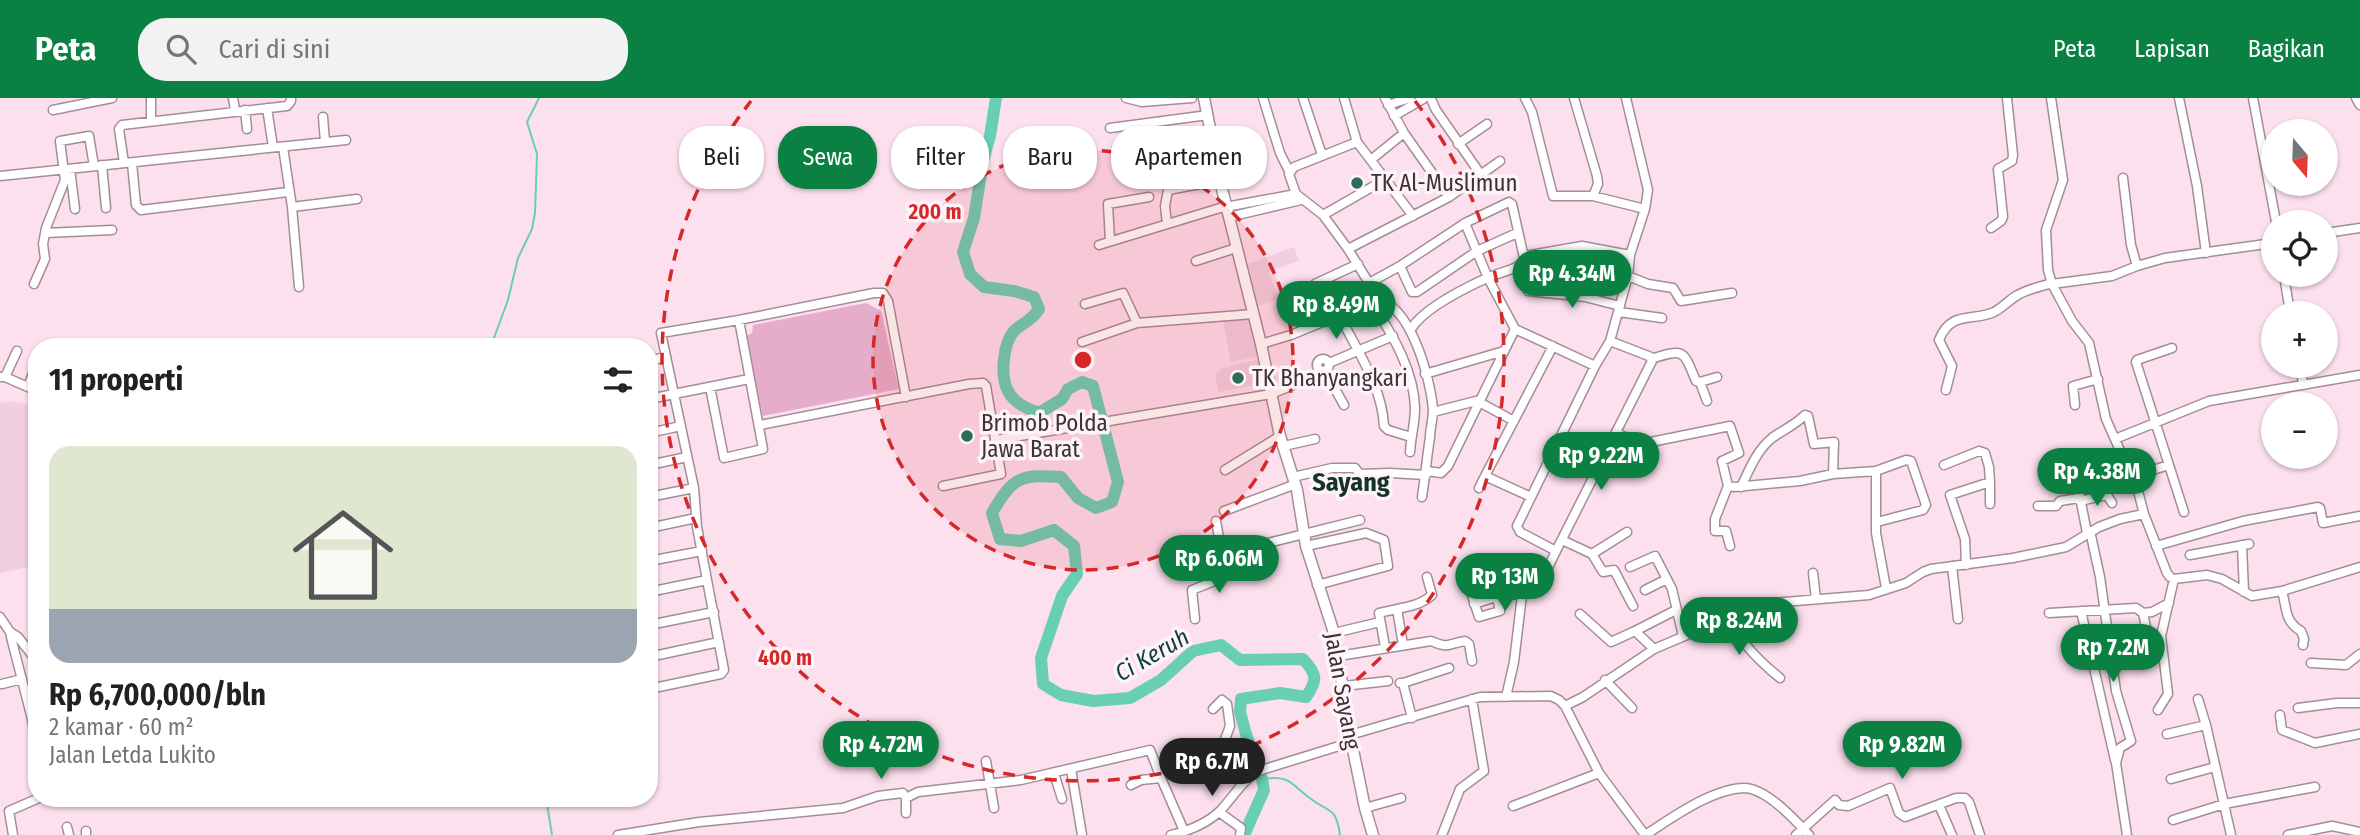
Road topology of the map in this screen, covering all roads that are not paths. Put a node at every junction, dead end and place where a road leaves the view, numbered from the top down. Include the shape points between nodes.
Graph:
1 (112, 98) edge
2 (151, 98) edge
3 (233, 98) edge
4 (263, 98) edge
5 (291, 98) edge
6 (1126, 98) edge
7 (1192, 98) edge
8 (1204, 98) edge
9 (1263, 98) edge
10 (1303, 98) edge
11 (1344, 98) edge
12 (1410, 98) edge
13 (1525, 98) edge
14 (1574, 98) edge
15 (1626, 98) edge
16 (2007, 98) edge
17 (2050, 98) edge
18 (2179, 98) edge
19 (2253, 98) edge
20 (2356, 98) edge
21 (1427, 99) edge
22 (1387, 102) edge
23 (2360, 105) edge
24 (265, 108) junction
25 (53, 110) dead end
26 (235, 110) junction
27 (245, 110) junction
28 (1208, 115) junction
29 (323, 117) dead end
30 (1394, 117) junction
31 (151, 120) junction
32 (1487, 124) dead end
33 (1126, 126) edge
34 (1210, 126) edge
35 (247, 129) dead end
36 (1404, 133) junction
37 (346, 140) dead end
38 (325, 142) junction
39 (1357, 142) junction
40 (1458, 144) junction
41 (278, 147) junction
42 (1321, 155) junction
43 (1371, 159) junction
44 (1500, 161) dead end
45 (128, 163) junction
46 (98, 166) junction
47 (67, 170) junction
48 (1289, 171) junction
49 (1481, 175) junction
50 (0, 176) edge
51 (2123, 178) dead end
52 (1386, 179) junction
53 (1173, 189) edge
54 (1222, 189) edge
55 (288, 192) junction
56 (1594, 196) junction
57 (1149, 197) dead end
58 (1298, 197) junction
59 (1449, 197) junction
60 (357, 199) dead end
61 (292, 207) junction
62 (106, 208) dead end
63 (75, 209) dead end
64 (1646, 209) junction
65 (2274, 210) edge
66 (1227, 212) junction
67 (1323, 215) junction
68 (1413, 216) junction
69 (1465, 223) junction
70 (1167, 224) junction
71 (1991, 228) dead end
72 (2360, 228) edge
73 (112, 230) dead end
74 (2338, 231) edge
75 (45, 233) junction
76 (1517, 233) junction
77 (1110, 241) junction
78 (1099, 245) dead end
79 (2261, 245) edge
80 (1236, 248) junction
81 (1348, 249) junction
82 (1477, 251) junction
83 (2206, 253) junction
84 (1630, 255) junction
85 (1524, 256) junction
86 (1196, 261) dead end
87 (1358, 264) junction
88 (1400, 266) junction
89 (2137, 266) junction
90 (1628, 276) junction
91 (1488, 278) junction
92 (34, 284) dead end
93 (1315, 284) dead end
94 (2052, 284) junction
95 (299, 287) dead end
96 (1528, 291) dead end
97 (1732, 293) dead end
98 (1085, 304) dead end
99 (1375, 308) dead end
100 (1620, 309) junction
101 (1254, 314) junction
102 (1340, 316) junction
103 (1662, 318) dead end
104 (739, 320) junction
105 (1137, 323) junction
106 (1411, 329) junction
107 (1515, 329) junction
108 (1393, 336) junction
109 (1610, 341) junction
110 (1082, 342) dead end
111 (1261, 344) junction
112 (1553, 346) junction
113 (2172, 348) dead end
114 (16, 351) dead end
115 (1504, 351) junction
116 (1358, 352) junction
117 (666, 357) junction
118 (658, 359) edge
119 (1651, 359) junction
120 (1595, 366) junction
121 (1325, 368) junction
122 (1425, 374) junction
123 (2360, 375) edge
124 (2, 377) edge
125 (1717, 377) dead end
126 (2302, 378) edge
127 (749, 379) junction
128 (2098, 379) junction
129 (1700, 382) junction
130 (2303, 385) junction
131 (28, 387) edge
132 (710, 387) junction
133 (1947, 390) dead end
134 (1273, 391) junction
135 (674, 394) junction
136 (658, 397) edge
137 (906, 397) junction
138 (1479, 401) junction
139 (1707, 401) dead end
140 (1344, 405) dead end
141 (2075, 405) dead end
142 (1433, 412) junction
143 (1514, 421) junction
144 (2155, 423) junction
145 (760, 425) junction
146 (681, 426) junction
147 (658, 431) edge
148 (1616, 433) junction
149 (1411, 437) junction
150 (996, 438) junction
151 (1315, 439) dead end
152 (2115, 439) junction
153 (1282, 441) junction
154 (1410, 452) dead end
155 (687, 457) junction
156 (658, 463) edge
157 (1944, 465) dead end
158 (2169, 465) junction
159 (1226, 470) dead end
160 (1876, 471) junction
161 (1426, 473) junction
162 (1833, 474) junction
163 (1485, 477) junction
164 (2130, 477) junction
165 (1295, 480) junction
166 (1990, 482) junction
167 (943, 486) dead end
168 (1728, 486) junction
169 (1741, 487) junction
170 (2078, 487) dead end
171 (694, 488) junction
172 (1479, 488) dead end
173 (658, 495) edge
174 (1422, 497) dead end
175 (1531, 497) junction
176 (2080, 500) junction
177 (2112, 503) dead end
178 (1990, 504) dead end
179 (2038, 506) dead end
180 (1224, 511) dead end
181 (2184, 512) dead end
182 (2144, 514) junction
183 (2360, 516) edge
184 (696, 518) junction
185 (1360, 520) dead end
186 (1216, 521) dead end
187 (1877, 522) junction
188 (658, 526) edge
189 (1627, 532) dead end
190 (2089, 532) junction
191 (1562, 540) junction
192 (1305, 541) junction
193 (1730, 546) dead end
194 (2156, 546) junction
195 (702, 551) junction
196 (1556, 551) junction
197 (1592, 554) junction
198 (1223, 555) junction
199 (2190, 555) dead end
200 (658, 559) edge
201 (1966, 565) junction
202 (1952, 566) junction
203 (1630, 567) dead end
204 (2360, 567) edge
205 (1813, 573) dead end
206 (1427, 577) dead end
207 (1667, 579) junction
208 (2174, 579) junction
209 (707, 580) junction
210 (1317, 584) junction
211 (1886, 589) junction
212 (658, 590) edge
213 (1645, 590) dead end
214 (2282, 591) junction
215 (2245, 592) junction
216 (1496, 595) junction
217 (1522, 595) junction
218 (1816, 599) junction
219 (2169, 603) junction
220 (1474, 604) junction
221 (1633, 606) dead end
222 (1397, 609) junction
223 (2104, 609) junction
224 (1676, 610) junction
225 (2081, 611) junction
226 (714, 612) junction
227 (2049, 613) dead end
228 (2143, 613) junction
229 (1580, 614) dead end
230 (1728, 614) junction
231 (0, 617) edge
232 (1195, 619) dead end
233 (1958, 620) dead end
234 (1380, 622) junction
235 (658, 623) edge
236 (1635, 631) junction
237 (10, 632) junction
238 (1334, 633) junction
239 (1683, 636) junction
240 (2161, 636) junction
241 (719, 642) junction
242 (1403, 645) junction
243 (2303, 645) dead end
244 (1385, 647) junction
245 (1654, 649) junction
246 (28, 650) edge
247 (2360, 654) edge
248 (658, 655) edge
249 (1339, 656) junction
250 (1472, 661) dead end
251 (2311, 663) dead end
252 (1450, 668) dead end
253 (1780, 678) dead end
254 (22, 679) junction
255 (1388, 681) dead end
256 (1605, 681) junction
257 (2, 684) edge
258 (1344, 685) junction
259 (658, 687) edge
260 (1506, 697) junction
261 (1472, 699) junction
262 (2198, 699) dead end
263 (28, 703) edge
264 (2360, 703) edge
265 (1566, 706) junction
266 (1632, 708) dead end
267 (2298, 708) dead end
268 (1213, 709) dead end
269 (2158, 710) dead end
270 (2280, 715) dead end
271 (1412, 718) junction
272 (2206, 725) junction
273 (2166, 734) dead end
274 (2360, 734) edge
275 (1351, 739) junction
276 (986, 761) dead end
277 (2116, 763) junction
278 (2215, 767) junction
279 (1071, 769) junction
280 (1054, 773) junction
281 (1599, 773) junction
282 (1161, 778) junction
283 (2171, 779) dead end
284 (1245, 780) junction
285 (990, 784) junction
286 (1131, 785) dead end
287 (2315, 788) dead end
288 (906, 798) junction
289 (1401, 798) dead end
290 (1062, 799) dead end
291 (28, 802) edge
292 (2224, 804) junction
293 (1939, 805) junction
294 (1513, 806) dead end
295 (994, 808) dead end
296 (1365, 808) junction
297 (4, 812) edge
298 (1219, 812) junction
299 (906, 813) dead end
300 (2173, 820) dead end
301 (1184, 831) junction
302 (2360, 831) edge
303 (1803, 833) edge
304 (13, 835) edge
305 (618, 835) edge
306 (1082, 835) edge
307 (1171, 835) edge
308 (1240, 835) edge
309 (1373, 835) edge
310 (1442, 835) edge
311 (1645, 835) edge
312 (1952, 835) edge
313 (1980, 835) edge
314 (2127, 835) edge
315 (2231, 835) edge
316 (2288, 835) edge

1 - 25 street
2 - 31 street
3 - 26 street
4 - 24 street
5 - 24 street via 287,106
6 - 7 street via 1142,102
8 - 28 main road, Jalan Sayang
9 - 48 street
10 - 42 street
11 - 39 street
12 - 22 street
13 - 56 street via 1553,196
14 - 56 street via 1597,176
15 - 64 street via 1648,184
16 - 71 street via 2013,158 1998,169 2003,217
17 - 94 street via 2063,180 2046,230
18 - 83 street
19 - 65 street
20 - 23 street
21 - 30 street
21 - 40 street
22 - 30 street
24 - 27 street
24 - 41 street
26 - 27 street
26 - 31 street
27 - 35 street
28 - 33 street
28 - 34 main road, Jalan Sayang
29 - 38 street
30 - 36 street
31 - 45 street via 120,127
32 - 40 street
36 - 43 street
36 - 59 street
37 - 38 street
38 - 41 street
39 - 42 street
39 - 43 street
40 - 49 street
41 - 45 street
41 - 55 street
42 - 48 street
43 - 52 street
44 - 49 street
45 - 46 street
45 - 55 street via 135,205 141,210
46 - 47 street
46 - 47 street via 87,136 60,141
46 - 62 street
47 - 50 street
47 - 63 street
47 - 75 street
48 - 58 street
49 - 59 street
51 - 89 street
52 - 67 street
52 - 68 street
53 - 70 street via 1168,190 1165,206
54 - 66 main road, Jalan Sayang
55 - 61 street
56 - 64 street
57 - 77 street via 1108,204
58 - 66 street
58 - 67 street
59 - 68 street
60 - 61 street
61 - 95 street
64 - 84 street
66 - 70 street
66 - 80 main road, Jalan Sayang
67 - 81 street
68 - 81 street
69 - 76 street via 1509,202
69 - 82 street
69 - 88 street
70 - 77 street
72 - 74 street
73 - 75 street
75 - 92 street via 45,259
76 - 82 street
76 - 85 street
77 - 78 street
79 - 83 street
80 - 86 street
80 - 101 main road, Jalan Sayang
81 - 87 street
82 - 88 street via 1417,292 1412,292
82 - 91 street
83 - 89 street
84 - 85 street via 1582,246
84 - 90 street
85 - 91 street via 1522,265
87 - 88 street via 1369,283
87 - 93 street
89 - 94 street via 2112,276
90 - 97 street via 1674,288 1681,301
90 - 100 street
91 - 106 street via 1422,316
91 - 107 street
94 - 128 street via 2089,343
94 - 133 street via 2023,292 1996,311 1950,324 1939,340 1952,366
96 - 100 street via 1585,297
98 - 105 street via 1123,293
99 - 108 street
100 - 103 street
100 - 109 street
101 - 105 street
101 - 111 main road, Jalan Sayang
102 - 106 street via 1384,300
102 - 111 street
102 - 116 street
104 - 117 street via 661,333
104 - 127 street
104 - 137 street via 883,293
105 - 110 street
106 - 122 street
107 - 112 street
107 - 115 street
108 - 116 street
108 - 149 street via 1413,395
109 - 119 street
109 - 120 street
111 - 134 main road, Jalan Sayang
112 - 120 street
112 - 143 street
113 - 144 street via 2136,362
114 - 124 street
115 - 122 street
115 - 138 street
116 - 121 street
116 - 149 street via 1374,384 1384,426
117 - 118 street
117 - 135 street
119 - 129 street via 1679,352
119 - 148 street
120 - 175 street
121 - 134 street
121 - 140 street
122 - 142 street
123 - 130 street
124 - 131 street
125 - 129 street
126 - 130 street
127 - 132 street
127 - 145 street
128 - 141 street via 2073,386
128 - 152 street
129 - 139 street
130 - 144 street via 2209,401
132 - 135 street
132 - 145 street via 724,458 763,449
134 - 150 street
134 - 153 main road, Jalan Sayang
135 - 136 street
135 - 146 street
137 - 145 street
137 - 150 street via 984,383
138 - 142 street
138 - 143 street
138 - 161 street via 1448,466 1441,473
142 - 161 street
143 - 163 street
144 - 152 street
144 - 158 street
146 - 147 street
146 - 155 street
148 - 168 street via 1641,444 1729,425 1739,453 1722,461
148 - 191 street
149 - 154 street
150 - 167 street via 1002,474
151 - 153 street
152 - 164 street
153 - 159 street
153 - 165 main road, Jalan Sayang
155 - 156 street
155 - 171 street
157 - 166 street via 1983,452
158 - 164 street
158 - 181 street
160 - 162 street
160 - 187 street
160 - 187 street via 1911,461 1926,505 1923,510
161 - 165 street via 1360,474 1355,468 1332,468
161 - 174 street
162 - 169 street
162 - 169 street via 1835,443 1814,444 1805,415 1762,449
163 - 172 street
163 - 175 street
164 - 182 street
165 - 180 street
165 - 192 main road, Jalan Sayang
166 - 178 street
166 - 201 street via 1951,495 1965,539
168 - 169 street
168 - 193 street via 1715,530 1726,531
170 - 176 street
171 - 173 street
171 - 184 street
175 - 196 street via 1518,529
176 - 177 street via 2107,495
176 - 179 street
176 - 190 street
182 - 190 street
182 - 194 street
183 - 194 street via 2323,523 2318,507 2243,521
184 - 188 street
184 - 195 street
185 - 192 street
186 - 198 street
187 - 211 street
189 - 197 street
190 - 201 street via 2066,547
190 - 223 street
191 - 196 street
191 - 197 street
192 - 198 street
192 - 210 main road, Jalan Sayang
192 - 210 street via 1366,533 1384,540 1388,566
194 - 208 street
195 - 200 street
195 - 209 street
196 - 217 street via 1542,580
197 - 221 street via 1603,572 1617,573
198 - 232 street via 1211,560 1217,580 1192,590
199 - 215 street via 2246,545
201 - 202 street
202 - 211 street via 1923,572
202 - 233 street
203 - 207 street via 1655,556
204 - 214 street
205 - 218 street
206 - 222 street via 1432,595 1418,605
207 - 213 street
207 - 224 street
208 - 215 street via 2207,575
208 - 219 street
209 - 212 street
209 - 226 street
210 - 238 main road, Jalan Sayang
211 - 218 street via 1869,595
214 - 215 street via 2252,596
214 - 243 street via 2288,620 2301,631
216 - 217 street
216 - 220 street
216 - 220 street via 1500,612 1480,617
216 - 220 street via 1493,579 1469,585
217 - 260 street
218 - 230 street via 1761,604
219 - 228 street
219 - 240 street
222 - 234 street via 1379,613
222 - 242 street
223 - 225 street
223 - 228 street via 2136,608
223 - 277 street via 2119,708 2131,741 2120,748
224 - 236 street
224 - 239 street
225 - 227 street
225 - 277 street
226 - 235 street
226 - 241 street
228 - 240 street via 2147,632
229 - 236 street via 1611,642
230 - 239 street
230 - 253 street via 1760,661
231 - 237 street
234 - 238 street
234 - 244 street
236 - 245 street
237 - 246 street
237 - 254 street
238 - 249 main road, Jalan Sayang
239 - 245 street
240 - 269 street via 2168,694
241 - 248 street
241 - 259 street via 722,674
242 - 244 street
242 - 250 street via 1432,640 1445,646 1465,641
244 - 249 street
245 - 256 street
247 - 251 street via 2346,665
249 - 258 main road, Jalan Sayang
252 - 271 street via 1400,683
254 - 257 street
254 - 263 street
255 - 258 street
256 - 265 street
256 - 266 street
258 - 275 main road, Jalan Sayang
260 - 261 street
260 - 265 street via 1551,696
261 - 271 street
261 - 310 street via 1484,771 1460,789
262 - 272 street
264 - 267 street
265 - 281 street
268 - 284 street via 1222,700 1229,708 1230,726 1224,743
270 - 274 street via 2282,730 2315,743
271 - 275 street
272 - 273 street
272 - 278 street
275 - 284 street via 1255,772
275 - 296 main road, Jalan Sayang
276 - 285 street
277 - 314 street
278 - 283 street
278 - 292 street
279 - 280 street
279 - 282 street via 1150,750
279 - 306 street
280 - 285 street
280 - 290 street
281 - 294 street
281 - 311 street
282 - 286 street
282 - 301 street
284 - 298 street
285 - 288 street via 918,792
285 - 295 street
287 - 292 street
288 - 299 street
288 - 305 street via 903,793 891,793 842,808
289 - 296 street
291 - 297 street
292 - 300 street
292 - 315 street
293 - 303 street via 1905,817 1890,788 1848,806 1835,800
293 - 312 street
293 - 313 street via 1965,798
296 - 309 main road, Jalan Sayang
297 - 304 street
298 - 301 street
298 - 308 street via 1241,828
301 - 307 street
302 - 316 street via 2332,826
303 - 311 street via 1779,804 1745,788 1698,803

